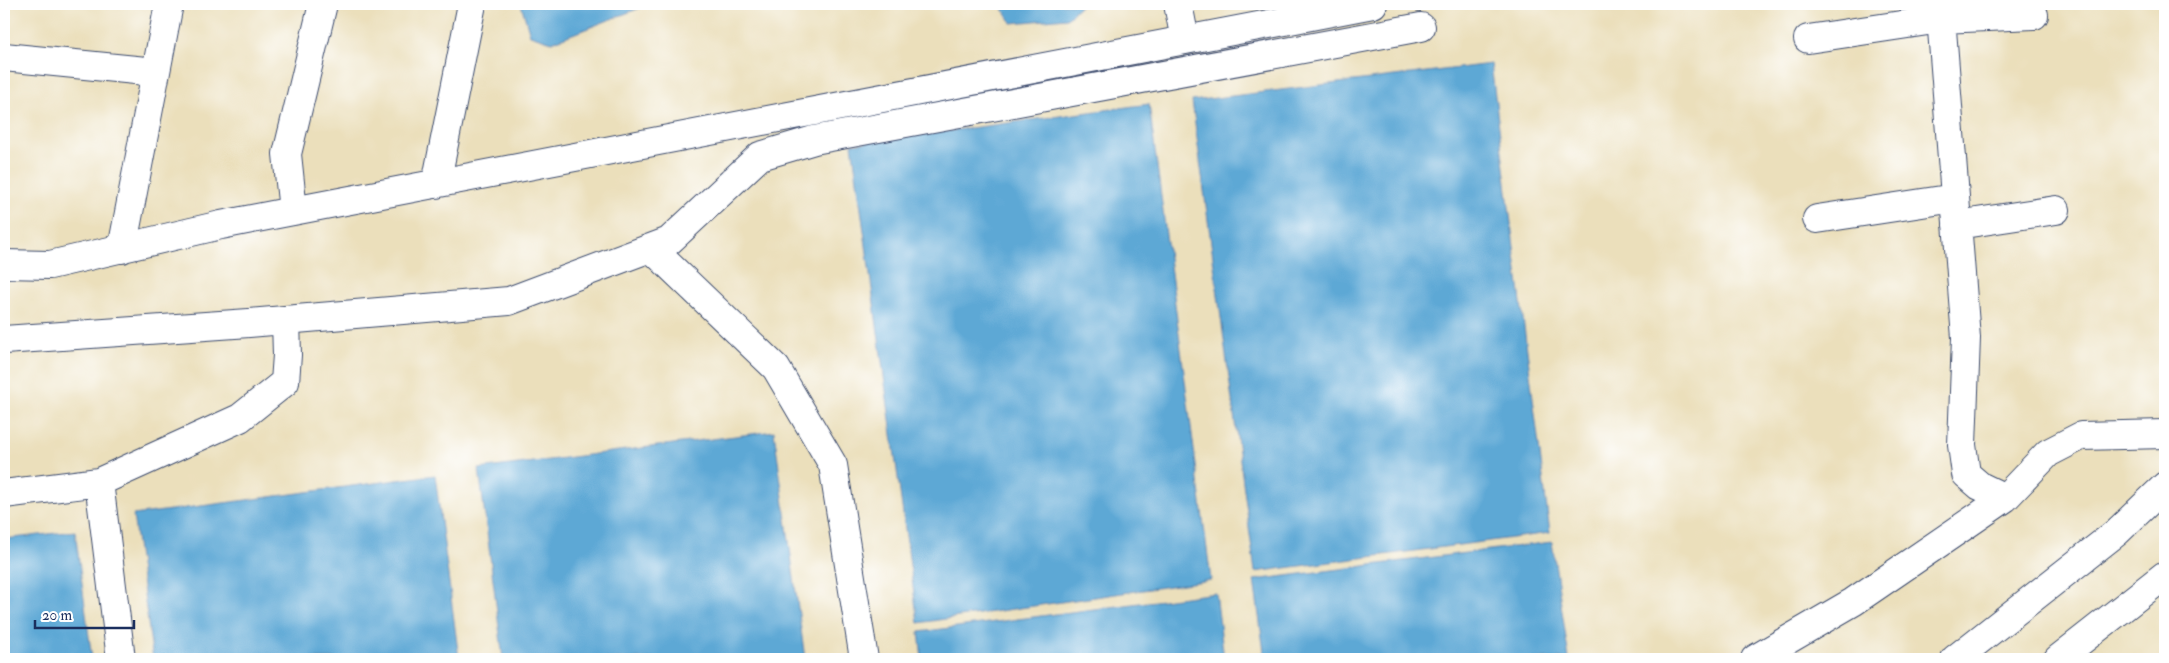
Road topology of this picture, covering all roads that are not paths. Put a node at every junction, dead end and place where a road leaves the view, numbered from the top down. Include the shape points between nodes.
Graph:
1 (169, 4) edge
2 (323, 4) edge
3 (472, 4) edge
4 (1178, 4) edge
5 (1367, 4) edge
6 (1941, 12) edge
7 (2034, 15) dead end
8 (1421, 27) dead end
9 (1808, 39) dead end
10 (1185, 40) junction
11 (4, 56) edge
12 (156, 72) junction
13 (436, 184) junction
14 (1955, 198) junction
15 (2056, 210) dead end
16 (293, 211) junction
17 (1817, 219) dead end
18 (1957, 225) junction
19 (651, 248) junction
20 (122, 249) junction
21 (4, 264) edge
22 (286, 320) junction
23 (4, 340) edge
24 (2165, 434) edge
25 (99, 482) junction
26 (2165, 486) edge
27 (4, 494) edge
28 (2005, 498) junction
29 (2165, 575) edge
30 (121, 659) edge
31 (864, 659) edge
32 (1755, 659) edge
33 (1955, 659) edge
34 (2058, 659) edge

1 - 12 street
2 - 16 street via 287,154
3 - 13 street
4 - 10 street
5 - 10 street
6 - 7 street
6 - 9 street
6 - 14 street
8 - 19 street via 814,140 760,156 668,241
10 - 13 street
11 - 12 street
12 - 20 street
13 - 16 street
14 - 17 street
14 - 18 street
15 - 18 street
16 - 20 street
18 - 28 street via 1966,338 1962,444 1966,474 1980,486
19 - 22 street via 509,301
19 - 31 street via 776,368 832,465
20 - 21 street via 50,265
22 - 23 street
22 - 25 street via 286,382 240,418
24 - 28 street via 2081,436 2048,453
25 - 27 street
25 - 30 street
26 - 33 street via 2117,532
28 - 32 street via 1853,602
29 - 34 street

